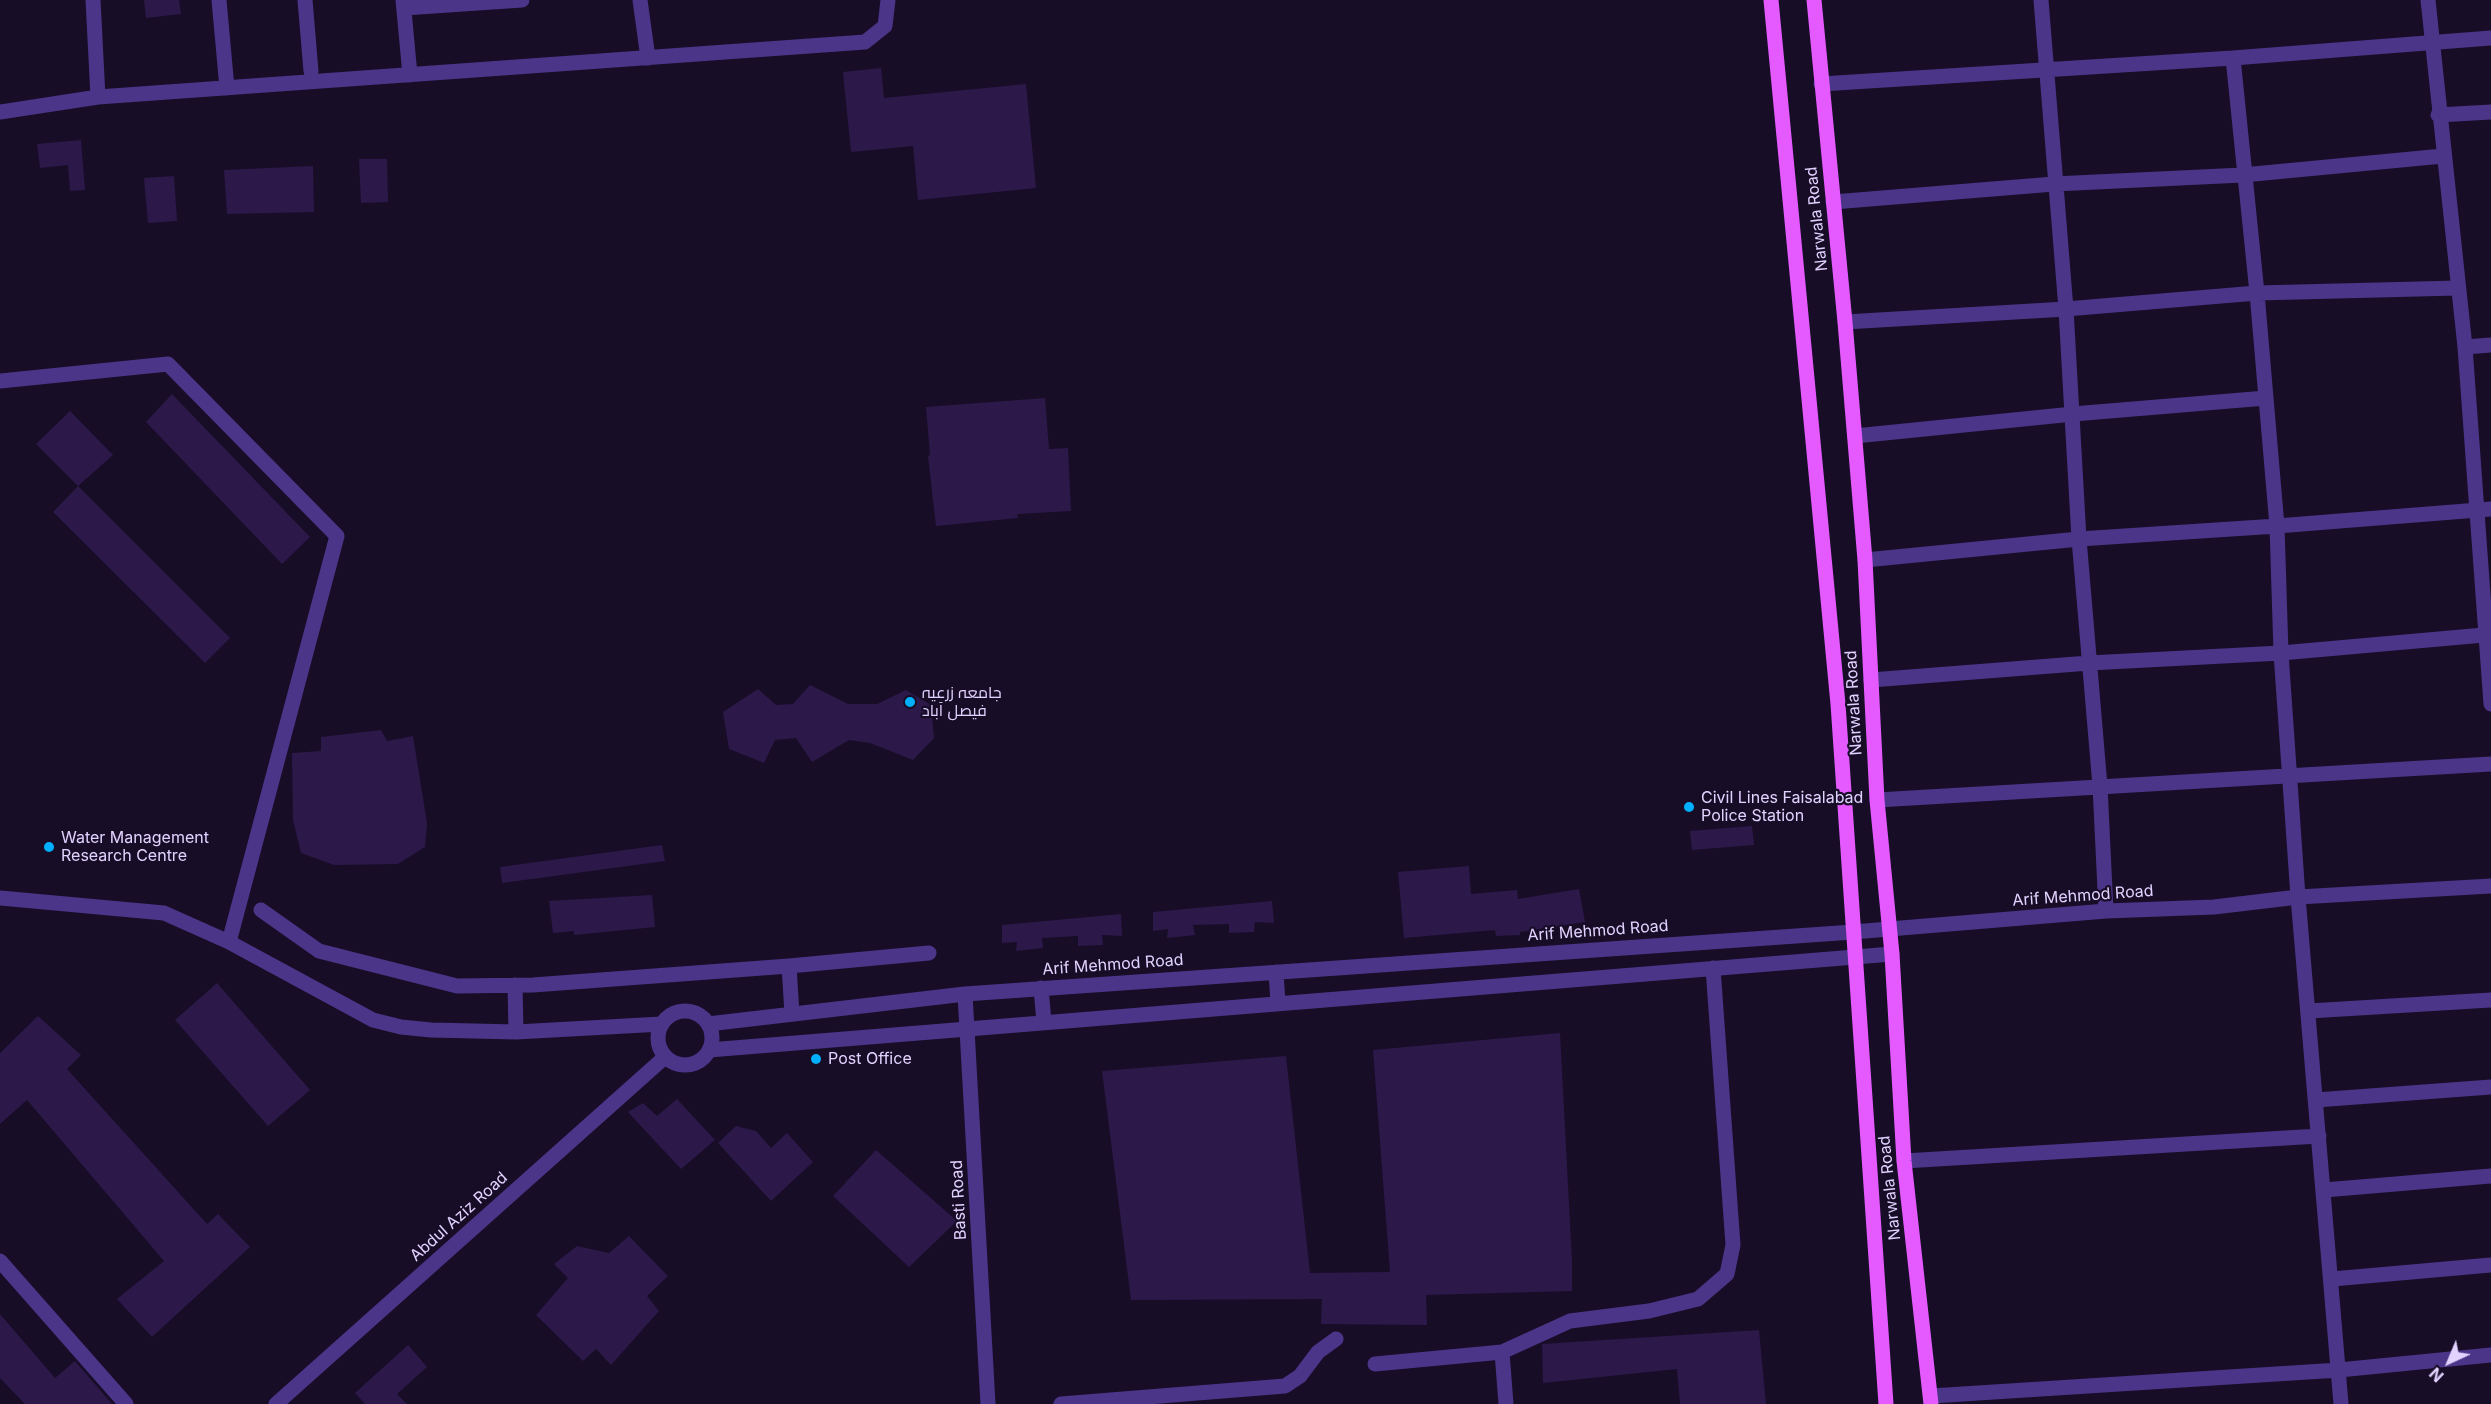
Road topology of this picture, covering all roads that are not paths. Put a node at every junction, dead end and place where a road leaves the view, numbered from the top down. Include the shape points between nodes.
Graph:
1 (93, 0) edge
2 (219, 0) edge
3 (305, 0) edge
4 (522, 0) edge
5 (640, 0) edge
6 (888, 0) edge
7 (1771, 0) edge
8 (1814, 0) edge
9 (2041, 0) edge
10 (2428, 0) edge
11 (403, 4) edge
12 (2491, 38) edge
13 (2432, 42) junction
14 (648, 58) junction
15 (2233, 58) junction
16 (2047, 69) junction
17 (311, 70) dead end
18 (410, 75) junction
19 (1821, 84) junction
20 (227, 88) junction
21 (98, 97) junction
22 (0, 112) edge
23 (2491, 112) edge
24 (2438, 115) junction
25 (2443, 156) junction
26 (2243, 175) junction
27 (2054, 184) junction
28 (1833, 202) junction
29 (2458, 288) junction
30 (2257, 293) junction
31 (2066, 309) junction
32 (1845, 322) junction
33 (2491, 345) edge
34 (2465, 347) junction
35 (0, 381) edge
36 (2266, 398) junction
37 (2073, 414) junction
38 (1855, 436) junction
39 (2485, 509) edge
40 (2277, 526) junction
41 (2079, 539) junction
42 (1865, 560) junction
43 (2484, 635) junction
44 (2281, 653) junction
45 (2088, 663) junction
46 (1871, 680) junction
47 (2491, 704) edge
48 (2491, 764) edge
49 (2290, 775) junction
50 (2100, 786) junction
51 (1877, 800) junction
52 (2491, 886) edge
53 (2298, 897) junction
54 (0, 898) edge
55 (261, 910) dead end
56 (2106, 912) junction
57 (1889, 929) junction
58 (1853, 932) junction
59 (230, 942) junction
60 (1595, 950) junction
61 (929, 953) dead end
62 (1892, 954) junction
63 (1855, 957) junction
64 (789, 966) junction
65 (1713, 968) junction
66 (1276, 972) junction
67 (1597, 978) junction
68 (515, 986) junction
69 (1041, 988) junction
70 (965, 994) junction
71 (2491, 1000) edge
72 (1278, 1003) junction
73 (2309, 1011) junction
74 (792, 1014) junction
75 (1044, 1022) junction
76 (662, 1024) junction
77 (708, 1024) junction
78 (967, 1028) junction
79 (516, 1032) junction
80 (709, 1050) junction
81 (665, 1057) junction
82 (2491, 1087) edge
83 (2316, 1100) junction
84 (2319, 1136) junction
85 (1904, 1161) junction
86 (2491, 1176) edge
87 (2324, 1190) junction
88 (0, 1261) edge
89 (2491, 1265) edge
90 (2332, 1279) junction
91 (1336, 1339) dead end
92 (1502, 1352) junction
93 (2491, 1355) edge
94 (1375, 1364) dead end
95 (2339, 1370) junction
96 (1931, 1400) edge
97 (126, 1404) edge
98 (276, 1404) edge
99 (988, 1404) edge
100 (1061, 1404) edge
101 (1506, 1404) edge
102 (1886, 1404) edge
103 (2341, 1404) edge

1 - 21 street
2 - 20 street
3 - 17 street
4 - 11 street
5 - 14 street
6 - 14 street via 885,26 865,42
7 - 58 main road, Narwala Road via 1838,704
8 - 19 main road, Narwala Road
9 - 16 street
10 - 13 street
11 - 18 street
12 - 13 street
13 - 15 street
13 - 24 street
14 - 18 street
15 - 16 street
15 - 26 street
16 - 19 street
16 - 27 street
18 - 20 street
19 - 28 main road, Narwala Road
20 - 21 street
21 - 22 street
23 - 24 street
24 - 25 street
25 - 26 street
25 - 29 street
26 - 27 street
26 - 30 street
27 - 28 street
27 - 31 street
28 - 32 main road, Narwala Road
29 - 30 street
29 - 34 street
30 - 31 street
30 - 36 street
31 - 32 street
31 - 37 street
32 - 38 main road, Narwala Road
33 - 34 street
34 - 39 street
35 - 59 street via 168,364 337,536
36 - 37 street
36 - 40 street
37 - 38 street
37 - 41 street
38 - 42 main road, Narwala Road
39 - 40 street
39 - 43 street
40 - 41 street
40 - 44 street
41 - 42 street
41 - 45 street
42 - 46 main road, Narwala Road
43 - 44 street
43 - 47 street
44 - 45 street
44 - 49 street
45 - 46 street
45 - 50 street
46 - 51 main road, Narwala Road
48 - 49 street
49 - 50 street
49 - 53 street
50 - 51 street
50 - 56 street
51 - 57 main road, Narwala Road
52 - 53 street, Arif Mehmod Road
53 - 56 street, Arif Mehmod Road via 2214,907
53 - 73 street
54 - 59 street via 164,913
55 - 68 street via 320,951 457,986
56 - 57 street, Arif Mehmod Road
57 - 58 street, Arif Mehmod Road
57 - 62 main road, Narwala Road
58 - 60 street, Arif Mehmod Road
58 - 63 main road, Narwala Road
59 - 79 street via 373,1020 431,1030
60 - 66 street, Arif Mehmod Road
60 - 67 street
61 - 64 street
62 - 63 street
62 - 85 main road, Narwala Road
63 - 65 street
63 - 102 main road, Narwala Road
64 - 68 street
64 - 74 street
65 - 67 street
65 - 92 street via 1732,1245 1727,1274 1698,1299 1649,1311 1570,1321
66 - 69 street, Arif Mehmod Road
66 - 72 street
67 - 72 street
68 - 79 street
69 - 70 street, Arif Mehmod Road
69 - 75 street
70 - 74 street, Arif Mehmod Road
70 - 78 street, Basti Road
71 - 73 street
72 - 75 street
73 - 83 street
74 - 77 street, Arif Mehmod Road
75 - 78 street
76 - 77 street via 667,1017 684,1011 694,1012
76 - 79 street
76 - 81 street via 658,1041
77 - 80 street via 712,1041
78 - 80 street
78 - 99 street, Basti Road
80 - 81 street via 689,1065
81 - 98 street, Abdul Aziz Road
82 - 83 street
83 - 84 street
84 - 85 street
84 - 87 street
85 - 96 main road, Narwala Road
86 - 87 street
87 - 90 street
88 - 97 street
89 - 90 street
90 - 95 street
91 - 100 street via 1285,1386
92 - 94 street
92 - 101 street
93 - 95 street
95 - 96 street
95 - 103 street

